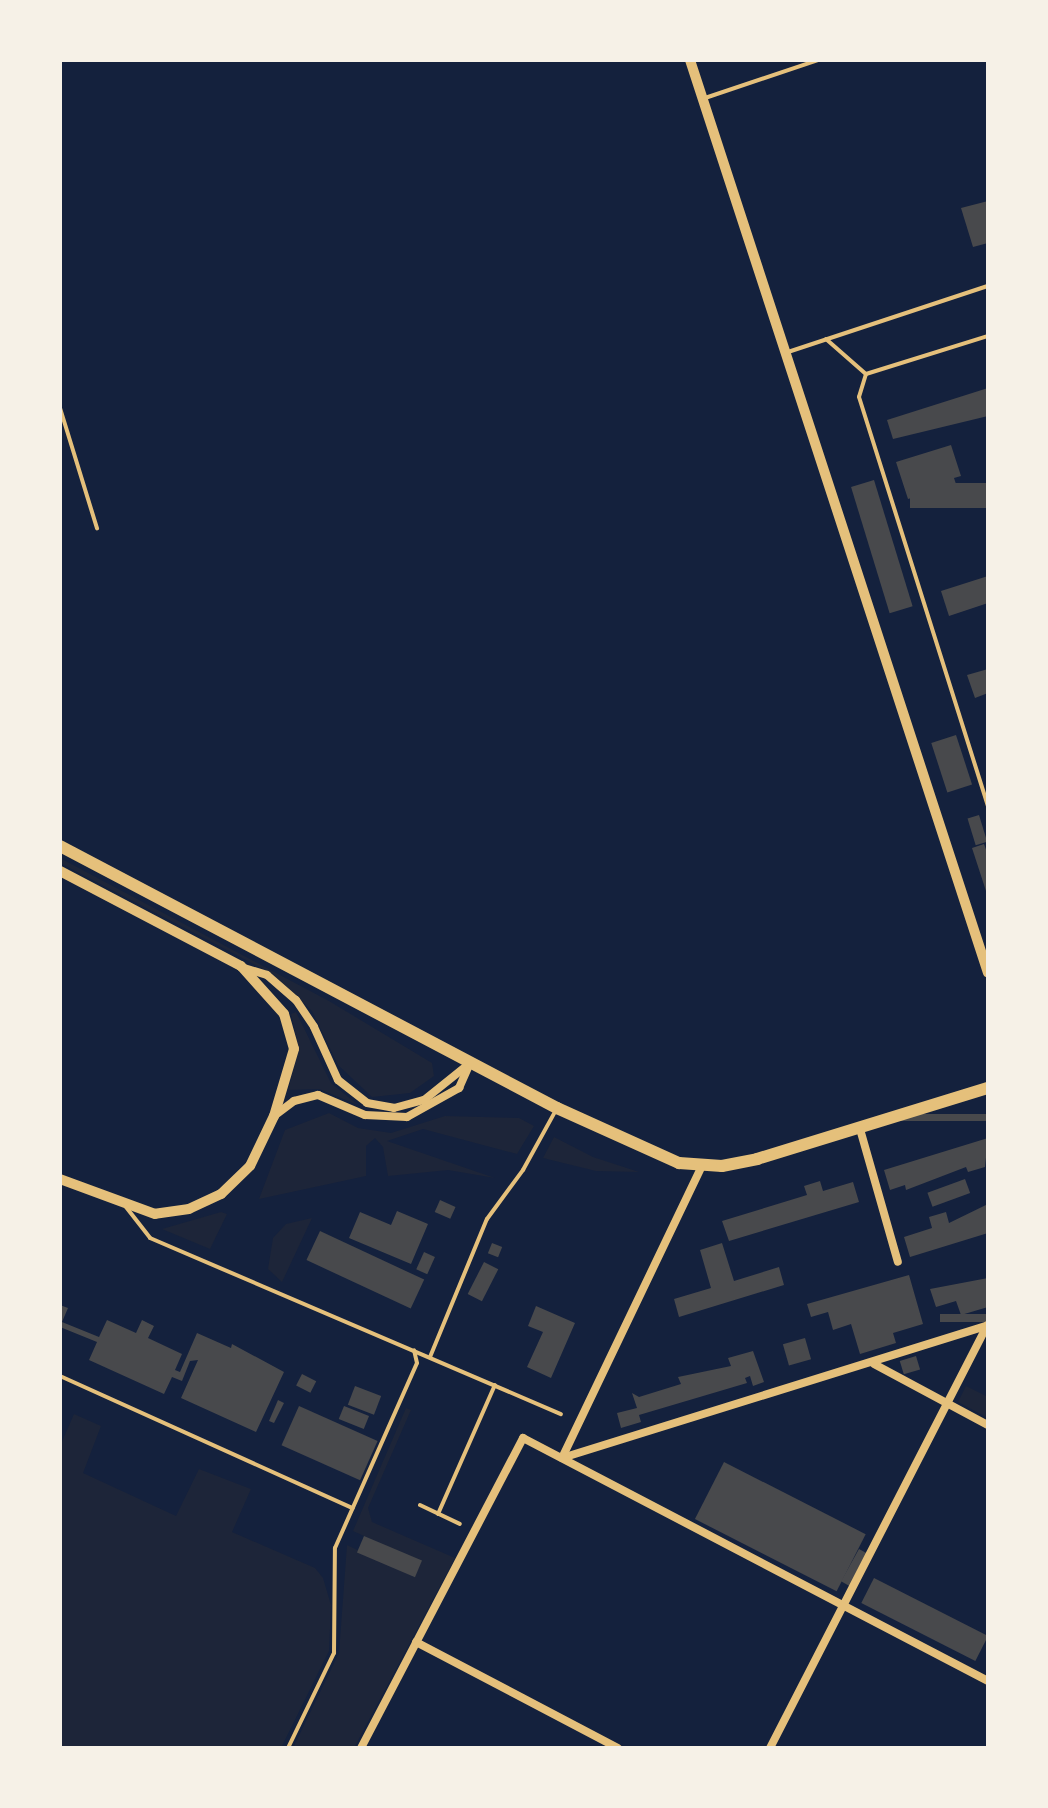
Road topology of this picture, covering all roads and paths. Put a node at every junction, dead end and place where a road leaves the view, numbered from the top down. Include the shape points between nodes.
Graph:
1 (690, 60) edge
2 (818, 60) edge
3 (703, 98) junction
4 (988, 286) edge
5 (988, 336) edge
6 (826, 339) junction
7 (786, 353) junction
8 (866, 374) junction
9 (60, 408) edge
10 (97, 528) dead end
11 (988, 807) edge
12 (60, 846) edge
13 (60, 871) edge
14 (241, 966) junction
15 (988, 973) edge
16 (470, 1063) junction
17 (988, 1088) edge
18 (557, 1108) junction
19 (274, 1116) junction
20 (860, 1129) junction
21 (702, 1166) junction
22 (60, 1179) edge
23 (126, 1207) junction
24 (898, 1262) dead end
25 (988, 1325) edge
26 (414, 1350) junction
27 (430, 1357) junction
28 (874, 1364) junction
29 (60, 1376) edge
30 (495, 1385) junction
31 (949, 1404) junction
32 (561, 1414) dead end
33 (988, 1425) edge
34 (562, 1458) junction
35 (420, 1505) dead end
36 (353, 1508) junction
37 (438, 1514) junction
38 (460, 1524) dead end
39 (844, 1606) junction
40 (416, 1642) junction
41 (988, 1681) edge
42 (288, 1748) edge
43 (361, 1748) edge
44 (618, 1748) edge
45 (770, 1748) edge

1 - 3 street
2 - 3 lane
3 - 7 street
4 - 6 lane
5 - 8 lane
6 - 7 lane
6 - 8 lane
7 - 15 street
8 - 11 lane via 859,397
9 - 10 lane
12 - 16 main road
13 - 14 street
14 - 16 street via 267,975 296,1000 338,1080 367,1103 394,1108 424,1100
14 - 19 street via 273,998 291,1032 292,1061
16 - 18 main road
16 - 19 street via 459,1088 407,1117 365,1115 318,1095 294,1101
17 - 20 main road
18 - 21 main road via 625,1142
18 - 27 lane via 523,1170 487,1219
19 - 23 street via 250,1166 221,1194 169,1214
20 - 21 main road via 757,1159
20 - 24 street
21 - 34 street
22 - 23 street
23 - 26 lane via 150,1238
25 - 28 street
25 - 31 street
26 - 27 lane
26 - 36 lane via 417,1363
27 - 30 lane
28 - 31 street
28 - 34 street
29 - 36 lane
30 - 32 lane
30 - 37 lane
31 - 33 street
31 - 39 street
34 - 39 street
34 - 40 street via 523,1438
35 - 37 lane
36 - 42 lane via 335,1548 334,1653
37 - 38 lane
39 - 41 street
39 - 45 street
40 - 43 street
40 - 44 street

